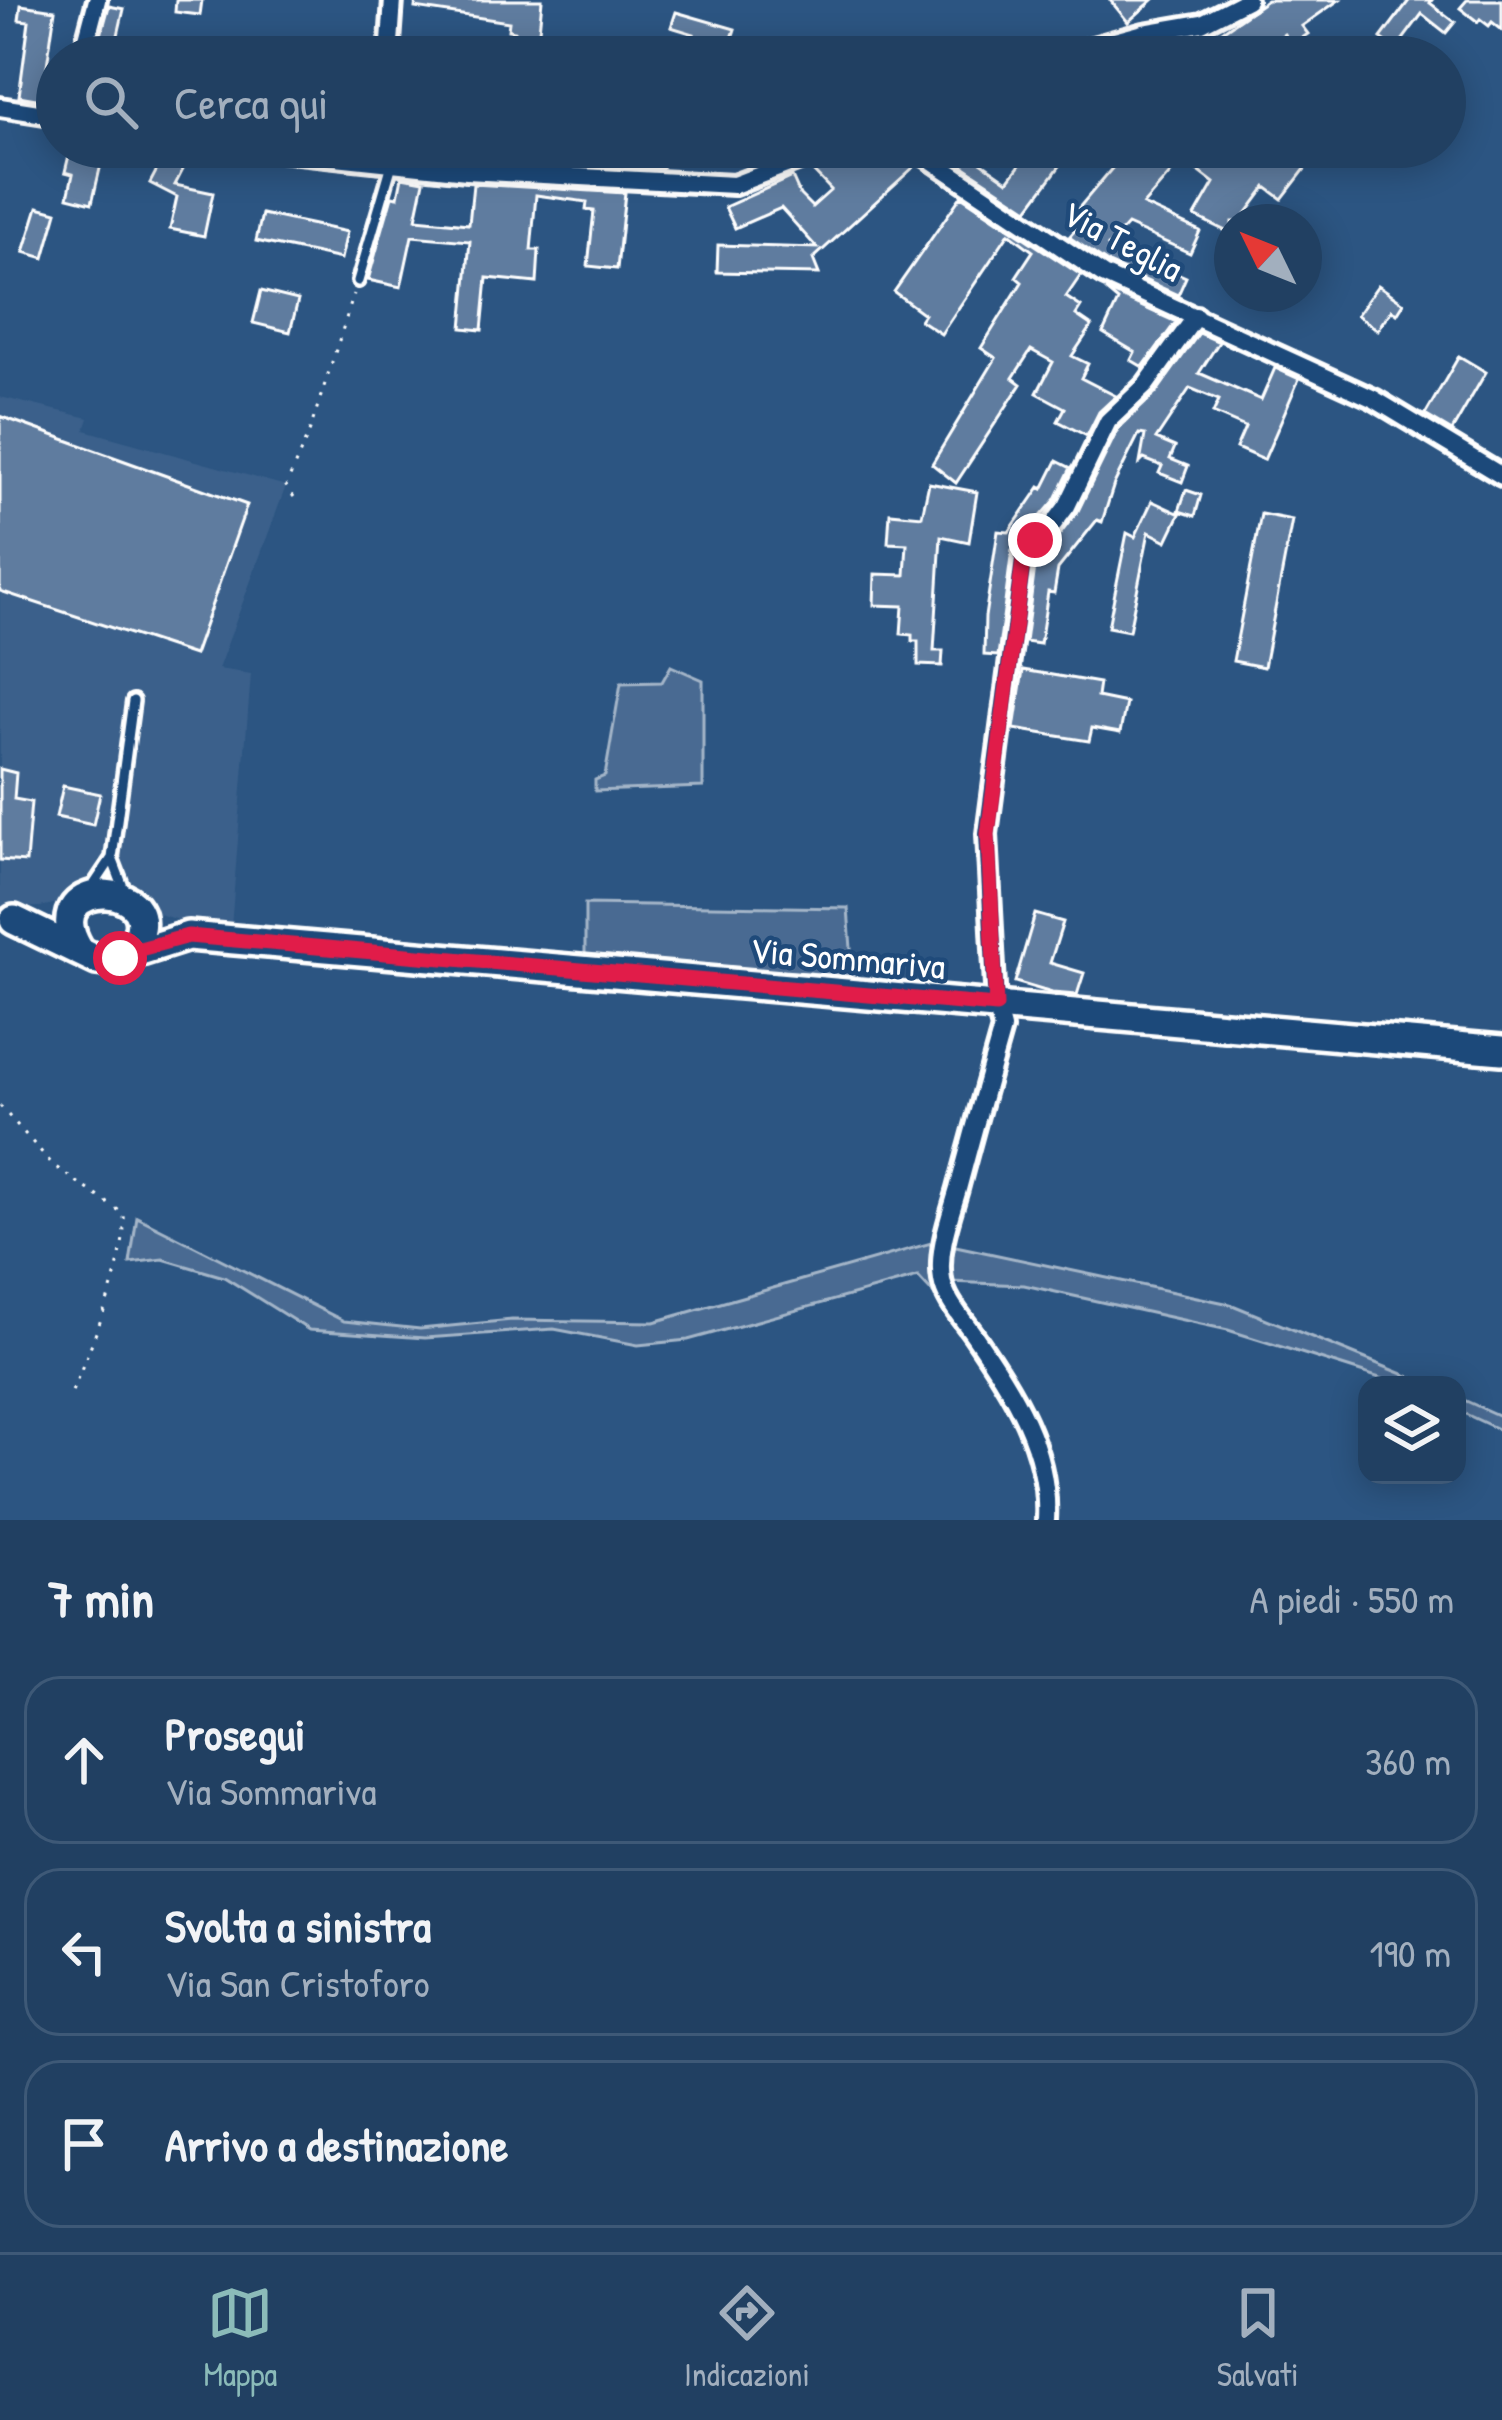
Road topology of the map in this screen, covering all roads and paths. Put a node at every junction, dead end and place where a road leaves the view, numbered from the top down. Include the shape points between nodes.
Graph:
1 (97, 0) edge
2 (394, 0) edge
3 (1247, 0) edge
4 (88, 36) edge
5 (391, 36) edge
6 (1132, 36) edge
7 (0, 107) edge
8 (36, 113) edge
9 (383, 168) edge
10 (489, 168) edge
11 (778, 168) edge
12 (943, 168) edge
13 (358, 280) joint
14 (1196, 316) junction
15 (1502, 476) edge
16 (294, 497) dead end
17 (133, 701) dead end
18 (112, 858) junction
19 (81, 902) junction
20 (132, 904) junction
21 (7, 920) edge
22 (188, 936) junction
23 (78, 948) junction
24 (129, 952) junction
25 (996, 1006) junction
26 (1502, 1049) edge
27 (0, 1106) edge
28 (69, 1399) dead end
29 (1046, 1520) edge

1 - 4 street
2 - 5 street
3 - 6 street via 1202,23
7 - 8 street
9 - 13 lane
10 - 11 street via 734,185
12 - 14 street, Via Teglia via 1103,275
13 - 16 path via 286,485
14 - 15 street, Via Teglia via 1406,416
14 - 25 street via 1146,386 1108,422 1067,506 1024,553 988,834
17 - 18 lane
18 - 19 lane
18 - 20 lane
19 - 20 main road via 107,892
19 - 21 main road
19 - 23 main road via 70,927
20 - 22 main road, Via Sommariva
20 - 24 main road via 140,931
21 - 23 main road
22 - 24 main road, Via Sommariva
22 - 25 main road, Via Sommariva
23 - 24 main road via 98,960
25 - 26 main road, Via Sommariva
25 - 29 street via 1002,1029 946,1232 942,1281 1026,1419 1048,1491
27 - 28 path via 54,1166 124,1214 102,1316

